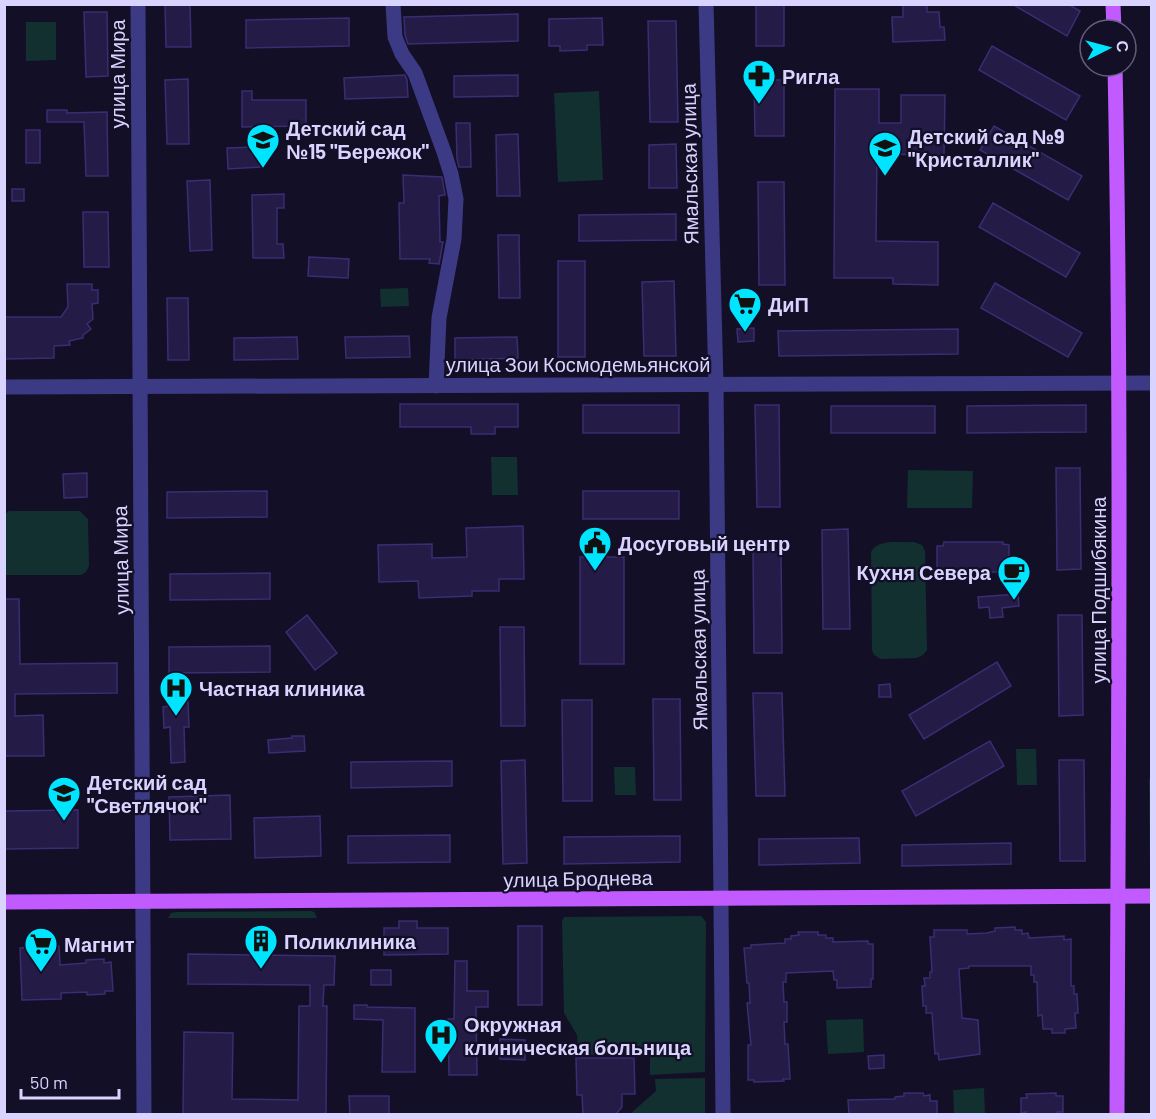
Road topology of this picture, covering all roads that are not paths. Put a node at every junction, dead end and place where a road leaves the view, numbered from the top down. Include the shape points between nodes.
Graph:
1 (138, 4) edge
2 (393, 4) edge
3 (706, 4) edge
4 (1115, 78) edge
5 (1118, 383) junction
6 (1152, 383) edge
7 (716, 384) junction
8 (436, 386) junction
9 (4, 387) edge
10 (140, 387) junction
11 (1152, 896) edge
12 (721, 897) junction
13 (1119, 897) junction
14 (4, 902) edge
15 (142, 902) junction
16 (144, 1114) edge
17 (723, 1114) edge
18 (1117, 1114) edge

1 - 10 street, улица Мира
2 - 8 street via 394,37 415,73 456,199 455,231 439,318
3 - 7 street, Ямальская улица
4 - 5 main road, улица Подшибякина
5 - 6 street, улица Зои Космодемьянской
5 - 7 street, улица Зои Космодемьянской
5 - 13 main road, улица Подшибякина
7 - 8 street, улица Зои Космодемьянской
7 - 12 street, Ямальская улица
8 - 10 street, улица Зои Космодемьянской
9 - 10 street, улица Зои Космодемьянской
10 - 15 street, улица Мира
11 - 13 main road, улица Броднева
12 - 13 main road, улица Броднева
12 - 15 main road, улица Броднева
12 - 17 street, Ямальская улица
13 - 18 main road, улица Подшибякина
14 - 15 main road, улица Броднева
15 - 16 street, улица Мира

